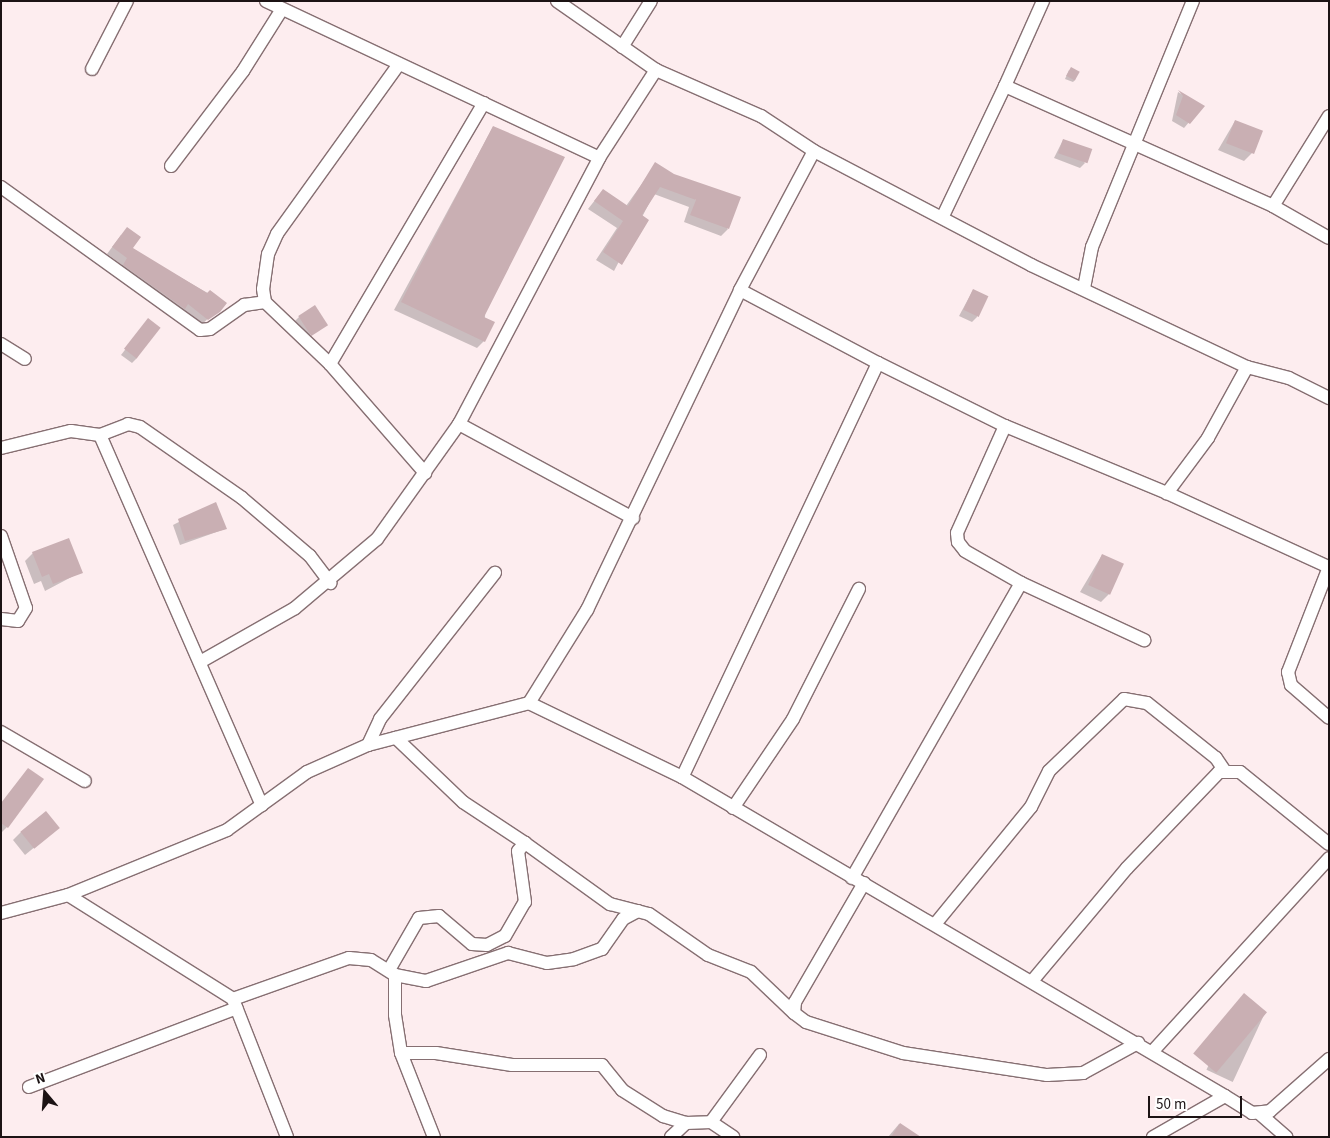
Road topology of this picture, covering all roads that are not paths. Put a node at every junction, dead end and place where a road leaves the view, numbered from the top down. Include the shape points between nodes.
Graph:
1 (127, 1) edge
2 (266, 1) edge
3 (557, 1) edge
4 (651, 1) edge
5 (1042, 1) edge
6 (1193, 1) edge
7 (282, 9) junction
8 (622, 47) junction
9 (398, 64) junction
10 (92, 69) dead end
11 (656, 70) junction
12 (1005, 86) junction
13 (484, 103) junction
14 (1329, 116) edge
15 (1137, 142) junction
16 (814, 151) junction
17 (599, 158) junction
18 (171, 166) dead end
19 (1, 187) edge
20 (1273, 206) junction
21 (942, 216) junction
22 (1329, 238) edge
23 (1084, 288) junction
24 (740, 290) junction
25 (265, 302) junction
26 (1, 344) edge
27 (25, 359) dead end
28 (878, 363) junction
29 (330, 364) junction
30 (1247, 367) junction
31 (1329, 398) edge
32 (459, 424) junction
33 (1005, 426) junction
34 (100, 435) junction
35 (1, 448) edge
36 (425, 473) junction
37 (1167, 493) junction
38 (633, 518) junction
39 (1, 536) edge
40 (1329, 567) edge
41 (494, 573) dead end
42 (330, 583) junction
43 (1022, 583) junction
44 (859, 589) dead end
45 (1, 619) edge
46 (1144, 640) dead end
47 (200, 662) junction
48 (529, 703) junction
49 (1329, 718) edge
50 (1, 732) edge
51 (396, 738) junction
52 (368, 745) junction
53 (1224, 770) junction
54 (682, 777) junction
55 (85, 781) dead end
56 (262, 805) junction
57 (733, 808) junction
58 (525, 843) junction
59 (1329, 844) edge
60 (1329, 858) edge
61 (852, 878) junction
62 (864, 883) junction
63 (68, 895) junction
64 (638, 911) junction
65 (1, 912) edge
66 (936, 923) junction
67 (392, 973) junction
68 (1033, 980) junction
69 (235, 1003) junction
70 (794, 1013) junction
71 (1138, 1043) junction
72 (1153, 1051) junction
73 (401, 1053) junction
74 (760, 1055) dead end
75 (1329, 1059) edge
76 (29, 1087) dead end
77 (1225, 1096) junction
78 (1260, 1114) junction
79 (711, 1122) junction
80 (686, 1123) junction
81 (287, 1137) edge
82 (434, 1137) edge
83 (671, 1137) edge
84 (733, 1137) edge
85 (1153, 1137) edge
86 (1286, 1137) edge

1 - 10 street
2 - 7 street
3 - 8 street
4 - 8 street
5 - 12 street
6 - 15 street
7 - 9 street
7 - 18 street via 243,72
8 - 11 street
9 - 13 street
9 - 25 street via 277,234 268,254
11 - 16 street via 761,116
11 - 17 street
12 - 15 street
12 - 21 street
13 - 17 street
13 - 29 street
14 - 20 street
15 - 20 street
15 - 23 street via 1092,247
16 - 21 street
16 - 24 street
17 - 32 street
19 - 25 street via 200,330 210,329 244,305
20 - 22 street
21 - 23 street via 1031,265
23 - 30 street
24 - 28 street
24 - 38 street
25 - 29 street
26 - 27 street
28 - 33 street
28 - 54 street
29 - 36 street
30 - 31 street via 1289,378
30 - 37 street via 1208,438
32 - 36 street
32 - 38 street
33 - 37 street
33 - 43 street via 957,533 958,542 965,552
34 - 35 street via 71,431
34 - 42 street via 128,424 140,427 242,498 310,556
34 - 47 street
36 - 42 street via 377,539
37 - 40 street
38 - 48 street via 588,610
39 - 45 street via 26,608 18,620
40 - 49 street via 1288,672 1291,685
41 - 52 street via 380,719
42 - 47 street
43 - 46 street
43 - 61 street
44 - 57 street via 794,719
47 - 56 street
48 - 51 street
48 - 54 street
50 - 55 street
51 - 52 street
51 - 58 street via 468,806
52 - 56 street via 307,772
53 - 59 street via 1240,772
53 - 66 street via 1216,758 1147,703 1124,699 1049,771 1031,807
53 - 68 street via 1209,779 1127,868
54 - 57 street
56 - 63 street via 219,833
57 - 61 street
58 - 64 street via 610,904
58 - 67 street via 518,851 518,872 525,902 505,936 487,945 472,944 439,916 429,914 420,918
60 - 72 street
61 - 62 street
62 - 66 street
62 - 70 street via 796,1002
63 - 65 street
63 - 69 street
64 - 67 street via 623,919 602,949 574,959 546,963 508,953 426,981
64 - 70 street via 708,955 751,972
66 - 68 street
67 - 69 street via 370,960 349,958
67 - 73 street
68 - 71 street
69 - 76 street
69 - 81 street
70 - 71 street via 806,1022 903,1053 1021,1074 1083,1072
71 - 72 street
72 - 77 street
73 - 80 street via 436,1053 512,1065 602,1065 622,1090 663,1116
73 - 82 street
74 - 79 street
75 - 78 street via 1277,1106
77 - 78 street
77 - 85 street
78 - 86 street
79 - 80 street
79 - 84 street
80 - 83 street

